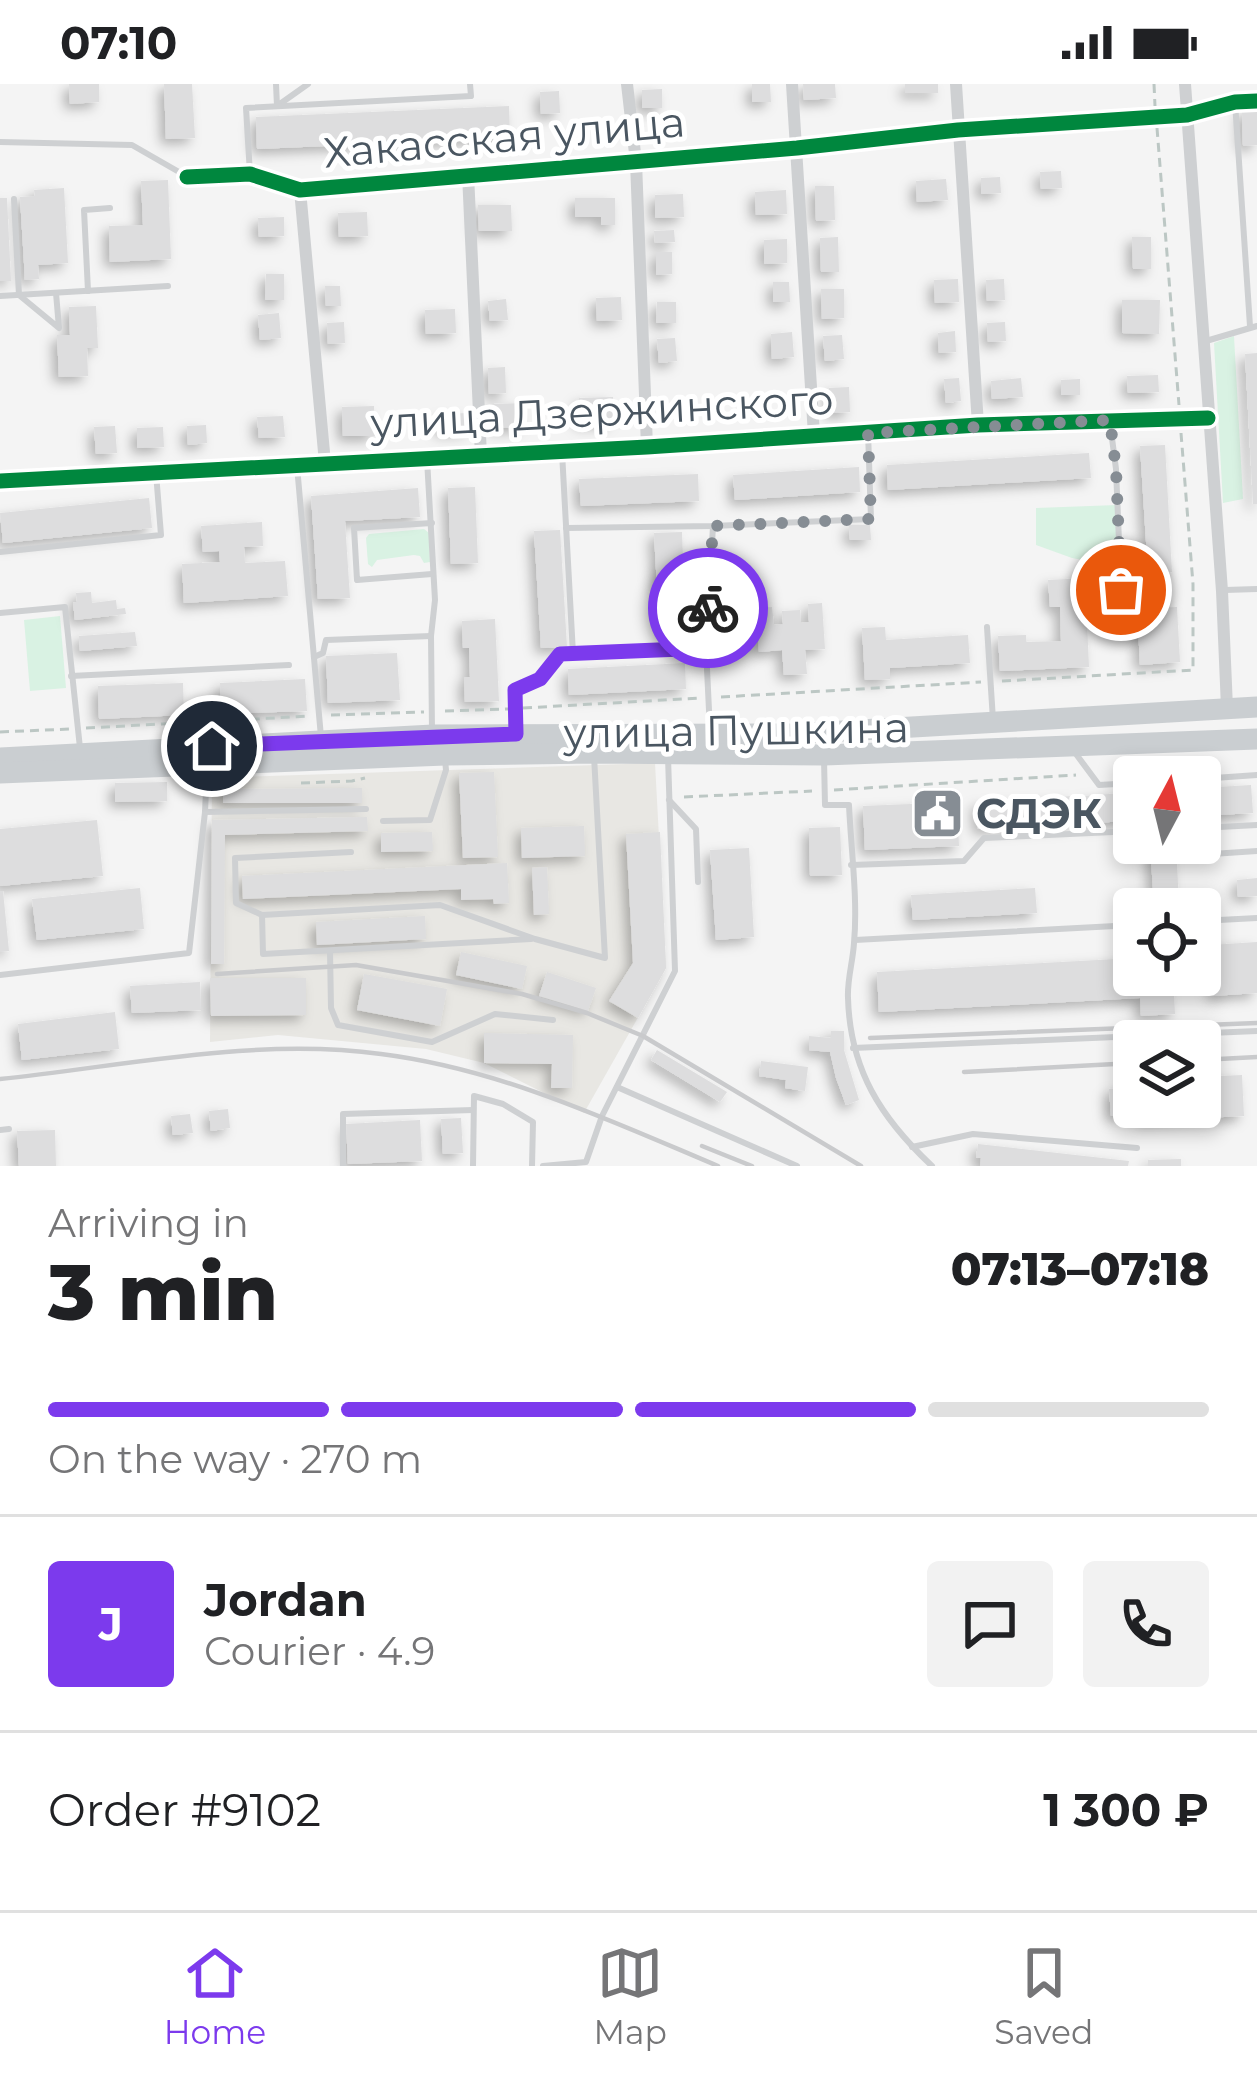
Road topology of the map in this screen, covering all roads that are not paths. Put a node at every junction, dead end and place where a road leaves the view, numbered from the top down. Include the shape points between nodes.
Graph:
1 (276, 84) edge
2 (308, 84) edge
3 (470, 84) edge
4 (627, 84) edge
5 (792, 84) edge
6 (956, 84) edge
7 (1185, 84) edge
8 (1257, 101) edge
9 (1235, 102) junction
10 (278, 106) junction
11 (1187, 116) junction
12 (958, 130) junction
13 (0, 142) edge
14 (797, 148) junction
15 (636, 162) junction
16 (250, 174) junction
17 (468, 174) junction
18 (187, 177) joint
19 (300, 190) junction
20 (14, 199) dead end
21 (110, 208) dead end
22 (168, 286) dead end
23 (88, 291) junction
24 (56, 293) junction
25 (20, 295) junction
26 (0, 296) edge
27 (1253, 326) edge
28 (1203, 342) junction
29 (1208, 418) junction
30 (1110, 420) junction
31 (977, 425) junction
32 (868, 433) junction
33 (814, 435) junction
34 (647, 447) junction
35 (562, 452) junction
36 (482, 456) junction
37 (427, 459) junction
38 (325, 463) junction
39 (298, 466) junction
40 (156, 473) junction
41 (0, 481) edge
42 (432, 523) junction
43 (713, 526) junction
44 (566, 528) junction
45 (0, 552) edge
46 (434, 574) junction
47 (1257, 589) edge
48 (1121, 590) dead end
49 (1222, 591) junction
50 (0, 613) edge
51 (987, 627) dead end
52 (431, 636) junction
53 (706, 648) junction
54 (573, 654) junction
55 (314, 657) junction
56 (289, 665) dead end
57 (71, 676) junction
58 (1257, 707) edge
59 (1227, 708) junction
60 (993, 724) junction
61 (516, 734) junction
62 (433, 735) junction
63 (711, 735) junction
64 (1257, 739) edge
65 (321, 741) junction
66 (668, 745) junction
67 (1070, 746) junction
68 (80, 752) junction
69 (594, 752) junction
70 (445, 755) junction
71 (824, 755) junction
72 (0, 758) edge
73 (207, 766) junction
74 (0, 773) edge
75 (1257, 775) edge
76 (1221, 777) edge
77 (1113, 784) edge
78 (667, 798) junction
79 (366, 809) dead end
80 (205, 812) junction
81 (383, 821) dead end
82 (1257, 825) edge
83 (1221, 827) edge
84 (1113, 832) edge
85 (1257, 851) edge
86 (351, 852) dead end
87 (1221, 853) edge
88 (851, 866) junction
89 (698, 882) dead end
90 (262, 915) junction
91 (1257, 918) edge
92 (1221, 920) edge
93 (1113, 926) edge
94 (535, 939) junction
95 (855, 940) junction
96 (330, 951) junction
97 (0, 975) edge
98 (553, 1020) dead end
99 (1257, 1031) edge
100 (853, 1048) junction
101 (617, 1087) junction
102 (473, 1110) junction
103 (912, 1147) junction
104 (1137, 1148) dead end
105 (586, 1164) edge
106 (343, 1166) edge
107 (473, 1166) edge
108 (532, 1166) edge
109 (543, 1166) edge
110 (797, 1166) edge
111 (932, 1166) edge

1 - 10 lane
2 - 10 lane
3 - 10 lane via 471,96
4 - 15 street
5 - 14 street
6 - 12 street
7 - 11 street
8 - 9 street, Хакасская улица
9 - 11 street, Хакасская улица
9 - 27 lane
10 - 16 lane via 246,108
11 - 12 street, Хакасская улица
11 - 28 street
12 - 14 street, Хакасская улица
12 - 31 street
13 - 18 lane via 132,145
14 - 15 street, Хакасская улица
14 - 33 street
15 - 17 street, Хакасская улица
15 - 34 street
16 - 18 street, Хакасская улица
16 - 19 street, Хакасская улица
17 - 19 street, Хакасская улица
17 - 36 street
19 - 38 street
20 - 25 lane
21 - 23 lane via 84,210
22 - 23 lane
23 - 24 lane
24 - 25 lane
24 - 25 lane via 59,328
25 - 26 lane
27 - 28 lane
28 - 29 street
29 - 30 street, улица Дзержинского
29 - 49 street
30 - 31 street, улица Дзержинского
30 - 48 lane
31 - 32 street, улица Дзержинского
32 - 33 street, улица Дзержинского
32 - 43 lane via 871,519
33 - 34 street, улица Дзержинского
34 - 35 street, улица Дзержинского
35 - 36 street, улица Дзержинского
35 - 44 lane
36 - 37 street, улица Дзержинского
37 - 38 street, улица Дзержинского
37 - 42 lane
38 - 39 street, улица Дзержинского
39 - 40 street, улица Дзержинского
39 - 55 lane
40 - 41 street, улица Дзержинского
40 - 45 lane via 161,535
42 - 46 lane
42 - 46 lane via 354,528 357,580
43 - 44 lane
43 - 53 lane
44 - 54 lane
46 - 52 lane
47 - 49 lane
49 - 59 street
50 - 57 lane via 65,607
51 - 60 lane
52 - 55 lane via 326,640
52 - 62 lane
53 - 54 lane
53 - 63 lane
54 - 61 lane via 560,654 540,679 515,690
55 - 65 lane
56 - 57 lane
57 - 68 lane
58 - 59 main road, улица Пушкина
59 - 60 main road, улица Пушкина
60 - 63 main road, улица Пушкина
61 - 62 main road, улица Пушкина
61 - 66 main road, улица Пушкина
62 - 65 main road, улица Пушкина
63 - 66 main road, улица Пушкина
64 - 67 main road, улица Пушкина
65 - 68 main road, улица Пушкина
66 - 69 main road, улица Пушкина
66 - 71 main road, улица Пушкина
66 - 78 lane
67 - 71 main road, улица Пушкина
67 - 77 lane via 1099,785
68 - 72 main road, улица Пушкина
69 - 70 main road, улица Пушкина
69 - 94 lane via 605,958
70 - 73 main road, улица Пушкина
70 - 81 lane via 430,820
71 - 88 lane via 825,805 849,805
73 - 74 main road, улица Пушкина
73 - 80 lane
75 - 76 lane
78 - 89 lane via 696,829
78 - 101 lane via 675,971
79 - 80 lane
80 - 97 lane via 189,953
82 - 83 lane
84 - 88 lane via 984,838 964,861
85 - 87 lane
86 - 90 lane via 235,858 236,903
88 - 95 lane
90 - 94 lane via 440,905
90 - 96 lane via 263,954
91 - 92 lane
93 - 95 lane
94 - 96 lane
95 - 100 lane
96 - 98 lane via 338,1024 432,1042 495,1014
99 - 100 lane
100 - 103 lane via 879,1106
101 - 105 lane
101 - 110 lane
102 - 106 lane via 343,1114
102 - 107 lane
102 - 108 lane via 474,1096 533,1122
103 - 104 lane via 974,1134
103 - 111 lane
105 - 109 lane

